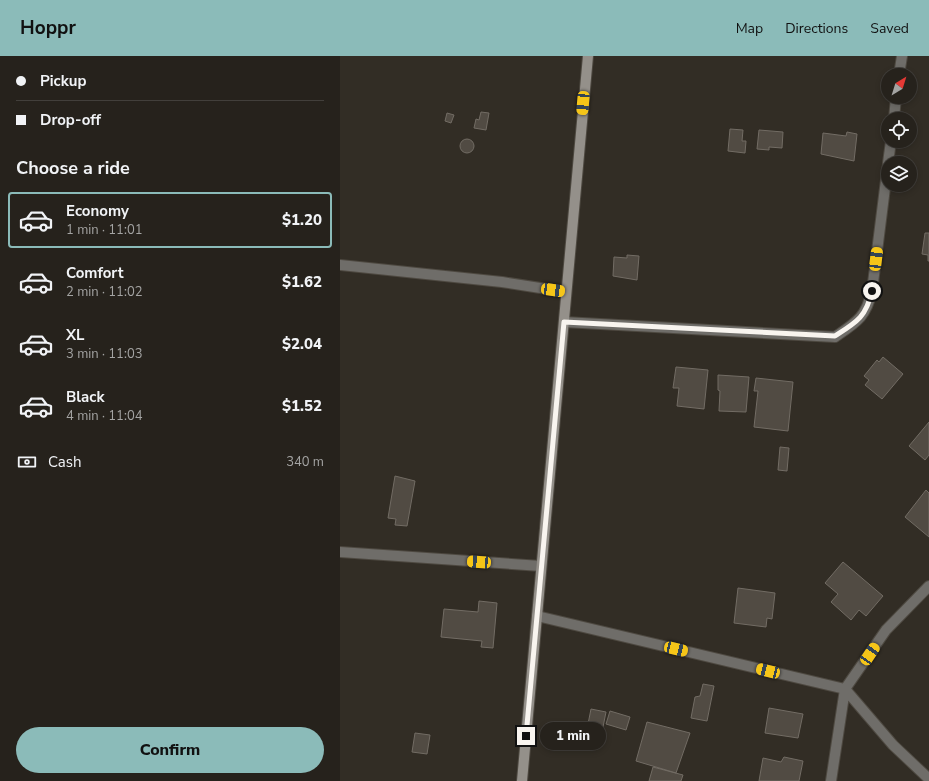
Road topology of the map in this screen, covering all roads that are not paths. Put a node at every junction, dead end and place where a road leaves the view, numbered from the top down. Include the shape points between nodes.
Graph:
1 (588, 56) edge
2 (902, 56) edge
3 (900, 68) edge
4 (884, 192) edge
5 (340, 265) edge
6 (566, 292) junction
7 (564, 322) junction
8 (340, 552) edge
9 (541, 566) junction
10 (929, 586) edge
11 (537, 616) junction
12 (845, 689) junction
13 (929, 779) edge
14 (522, 781) edge
15 (831, 781) edge

1 - 6 street
2 - 3 street
4 - 7 street via 868,307 856,323 835,336
5 - 6 street via 502,282
6 - 7 street
7 - 9 street
8 - 9 street
9 - 11 street
10 - 12 street via 886,630
11 - 12 street
11 - 14 street
12 - 13 street via 893,745
12 - 15 street

